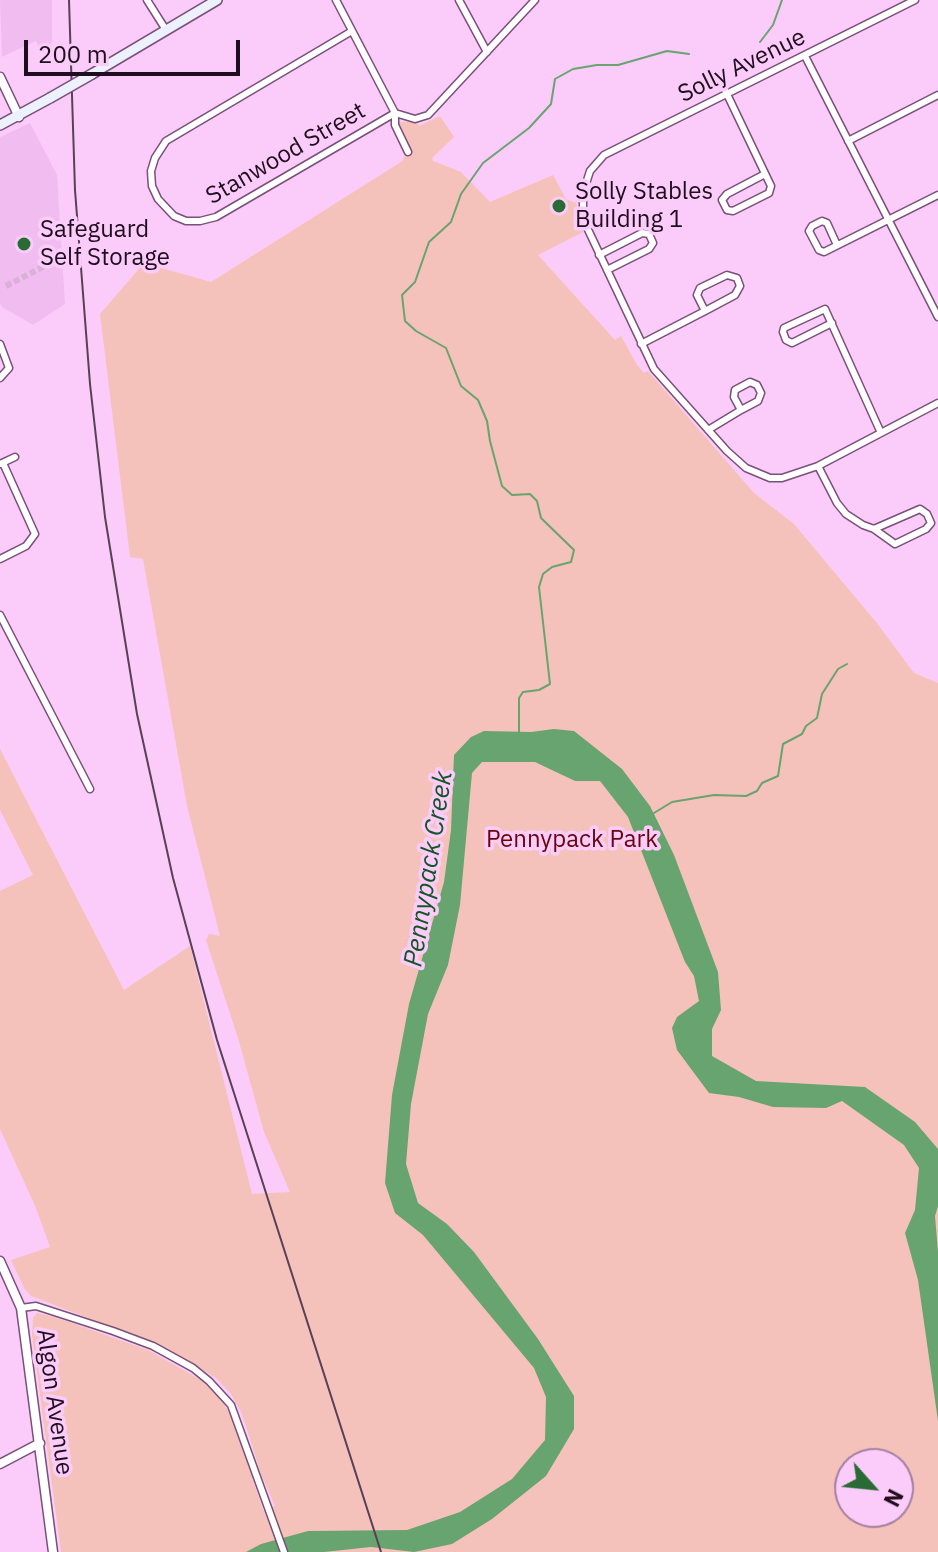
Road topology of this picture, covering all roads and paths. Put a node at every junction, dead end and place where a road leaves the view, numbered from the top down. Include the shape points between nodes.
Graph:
1 (147, 0) edge
2 (217, 0) edge
3 (336, 0) edge
4 (459, 0) edge
5 (535, 0) edge
6 (915, 0) edge
7 (166, 30) junction
8 (352, 31) junction
9 (487, 52) junction
10 (805, 56) junction
11 (0, 77) edge
12 (726, 92) junction
13 (938, 95) edge
14 (395, 113) junction
15 (19, 117) junction
16 (0, 125) edge
17 (848, 141) junction
18 (408, 152) dead end
19 (765, 174) junction
20 (938, 195) edge
21 (889, 220) junction
22 (837, 245) junction
23 (599, 255) junction
24 (607, 270) junction
25 (934, 300) edge
26 (705, 311) junction
27 (938, 317) edge
28 (832, 323) junction
29 (0, 344) edge
30 (641, 344) junction
31 (0, 378) edge
32 (938, 403) edge
33 (741, 410) junction
34 (708, 430) junction
35 (881, 433) junction
36 (15, 457) dead end
37 (2, 464) edge
38 (818, 466) junction
39 (874, 529) junction
40 (0, 559) edge
41 (0, 615) edge
42 (90, 789) dead end
43 (0, 1261) edge
44 (21, 1308) junction
45 (40, 1443) junction
46 (0, 1464) edge
47 (53, 1552) edge
48 (284, 1552) edge

1 - 7 street
2 - 7 main road
3 - 8 street
4 - 9 street
5 - 9 street, Stanwood Street
6 - 10 street, Solly Avenue
7 - 15 main road, bridge
8 - 14 street
8 - 14 street, Stanwood Street via 166,141 155,158 152,186 174,216 194,221 216,217
9 - 14 street, Stanwood Street via 428,115 415,119
10 - 12 street, Solly Avenue
10 - 17 street
11 - 15 street
12 - 19 street
12 - 23 street, Solly Avenue via 604,155 590,170 583,219
13 - 17 street
14 - 18 street
15 - 16 main road
17 - 21 street
19 - 19 street via 769,193 727,210 722,200 727,194
20 - 21 street
21 - 22 street
21 - 25 street
22 - 22 street via 819,250 809,231 812,226 827,223
23 - 24 street
23 - 24 street via 649,234 649,249
24 - 30 street
25 - 27 street
26 - 26 street via 735,295 737,278 727,275 700,288 697,295
26 - 30 street
28 - 28 street via 792,343 783,332 825,309
28 - 35 street
29 - 31 street via 9,368
30 - 34 street via 654,369
32 - 35 street
33 - 33 street via 758,401 757,385 750,382 735,390
33 - 34 street
34 - 38 street via 746,468 770,478
35 - 38 street
36 - 37 street
37 - 40 street via 35,534 26,546
38 - 39 street via 846,514
39 - 39 street via 920,509 931,523 895,544
41 - 42 street
43 - 44 street, Algon Avenue
44 - 45 street, Algon Avenue
44 - 48 street via 36,1306 113,1331 193,1368 231,1405
45 - 46 street
45 - 47 street, Algon Avenue

